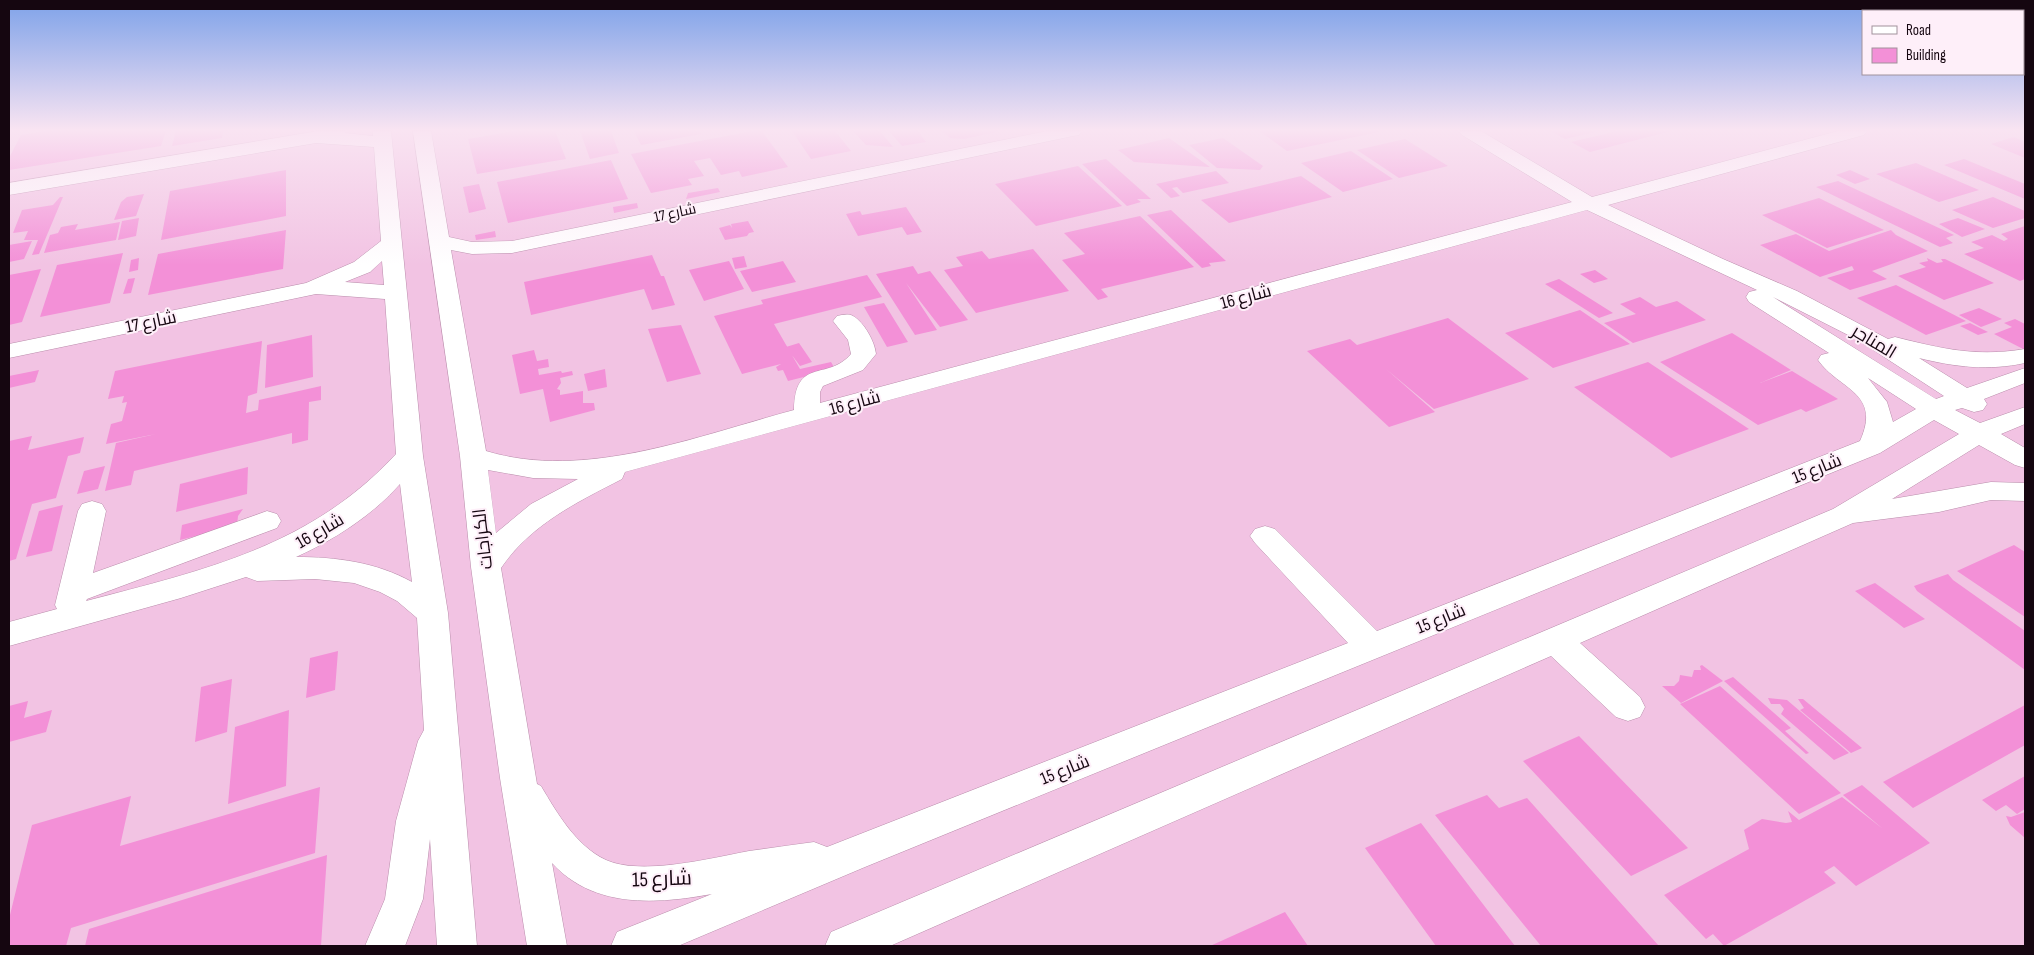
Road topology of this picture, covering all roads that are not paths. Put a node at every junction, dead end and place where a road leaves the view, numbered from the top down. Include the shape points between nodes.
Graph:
1 (127, 176) edge
2 (387, 176) edge
3 (432, 176) edge
4 (857, 176) edge
5 (1542, 176) edge
6 (1694, 176) edge
7 (9, 190) edge
8 (1590, 204) junction
9 (393, 242) junction
10 (441, 242) junction
11 (512, 247) junction
12 (1715, 264) junction
13 (446, 279) junction
14 (293, 293) junction
15 (397, 294) junction
16 (1763, 302) junction
17 (845, 321) dead end
18 (1866, 335) junction
19 (9, 352) edge
20 (2025, 356) edge
21 (2025, 376) edge
22 (1947, 403) junction
23 (807, 415) junction
24 (2019, 423) edge
25 (1978, 434) junction
26 (1871, 447) junction
27 (410, 456) junction
28 (474, 456) junction
29 (2025, 459) edge
30 (634, 462) junction
31 (2025, 492) edge
32 (92, 511) dead end
33 (1843, 516) junction
34 (267, 521) dead end
35 (1265, 536) dead end
36 (486, 567) junction
37 (211, 579) junction
38 (70, 605) junction
39 (432, 613) junction
40 (9, 634) edge
41 (1555, 640) junction
42 (1372, 647) junction
43 (1628, 708) dead end
44 (441, 720) junction
45 (518, 778) junction
46 (852, 855) junction
47 (385, 946) edge
48 (457, 946) edge
49 (547, 946) edge
50 (631, 946) edge
51 (845, 946) edge

1 - 7 street via 80,185
2 - 9 street
3 - 10 street, الكراجات
4 - 11 street, شارع 17
5 - 8 street, المناجر
6 - 8 street, شارع 16
8 - 12 street, المناجر
8 - 23 street, شارع 16
9 - 14 street, شارع 17 via 375,259 347,275
9 - 15 street
10 - 11 street, شارع 17 via 472,248
10 - 13 street, الكراجات
11 - 13 street, شارع 17 via 479,260
12 - 16 street, المناجر
12 - 18 street, المناجر via 1789,296
13 - 28 street, الكراجات
14 - 15 street, شارع 17 via 349,288
14 - 19 street, شارع 17
15 - 27 street
16 - 22 street, المناجر
16 - 26 street, المناجر via 1847,373 1871,399 1880,419
17 - 23 street via 864,347 864,356 858,364 813,381 807,392
18 - 20 street via 1935,356 1968,362
18 - 22 street, المناجر
21 - 22 street, شارع 15
22 - 24 street, المناجر
22 - 25 street, المناجر
22 - 26 street, شارع 15
23 - 30 street, شارع 16
24 - 25 street
25 - 29 street, المناجر
25 - 33 street
26 - 42 street, شارع 15
27 - 37 street, شارع 16 via 373,496 318,534 283,552
27 - 39 street
28 - 30 street, شارع 16 via 535,471 584,470
28 - 36 street, الكراجات
30 - 36 street, شارع 16 via 528,520 503,542
31 - 33 street via 1991,491
32 - 38 street
33 - 41 street
34 - 38 street
35 - 42 street
36 - 45 street, الكراجات
37 - 38 street, شارع 16
37 - 39 street, شارع 16 via 258,570 342,570 378,579 408,593
38 - 40 street, شارع 16
39 - 44 street
41 - 43 street
41 - 51 street
42 - 46 street, شارع 15
44 - 47 street via 414,821 404,899
44 - 48 street
45 - 46 street, شارع 15 via 548,833 577,862 605,877 640,883 686,880
45 - 49 street, الكراجات
46 - 50 street, شارع 15

